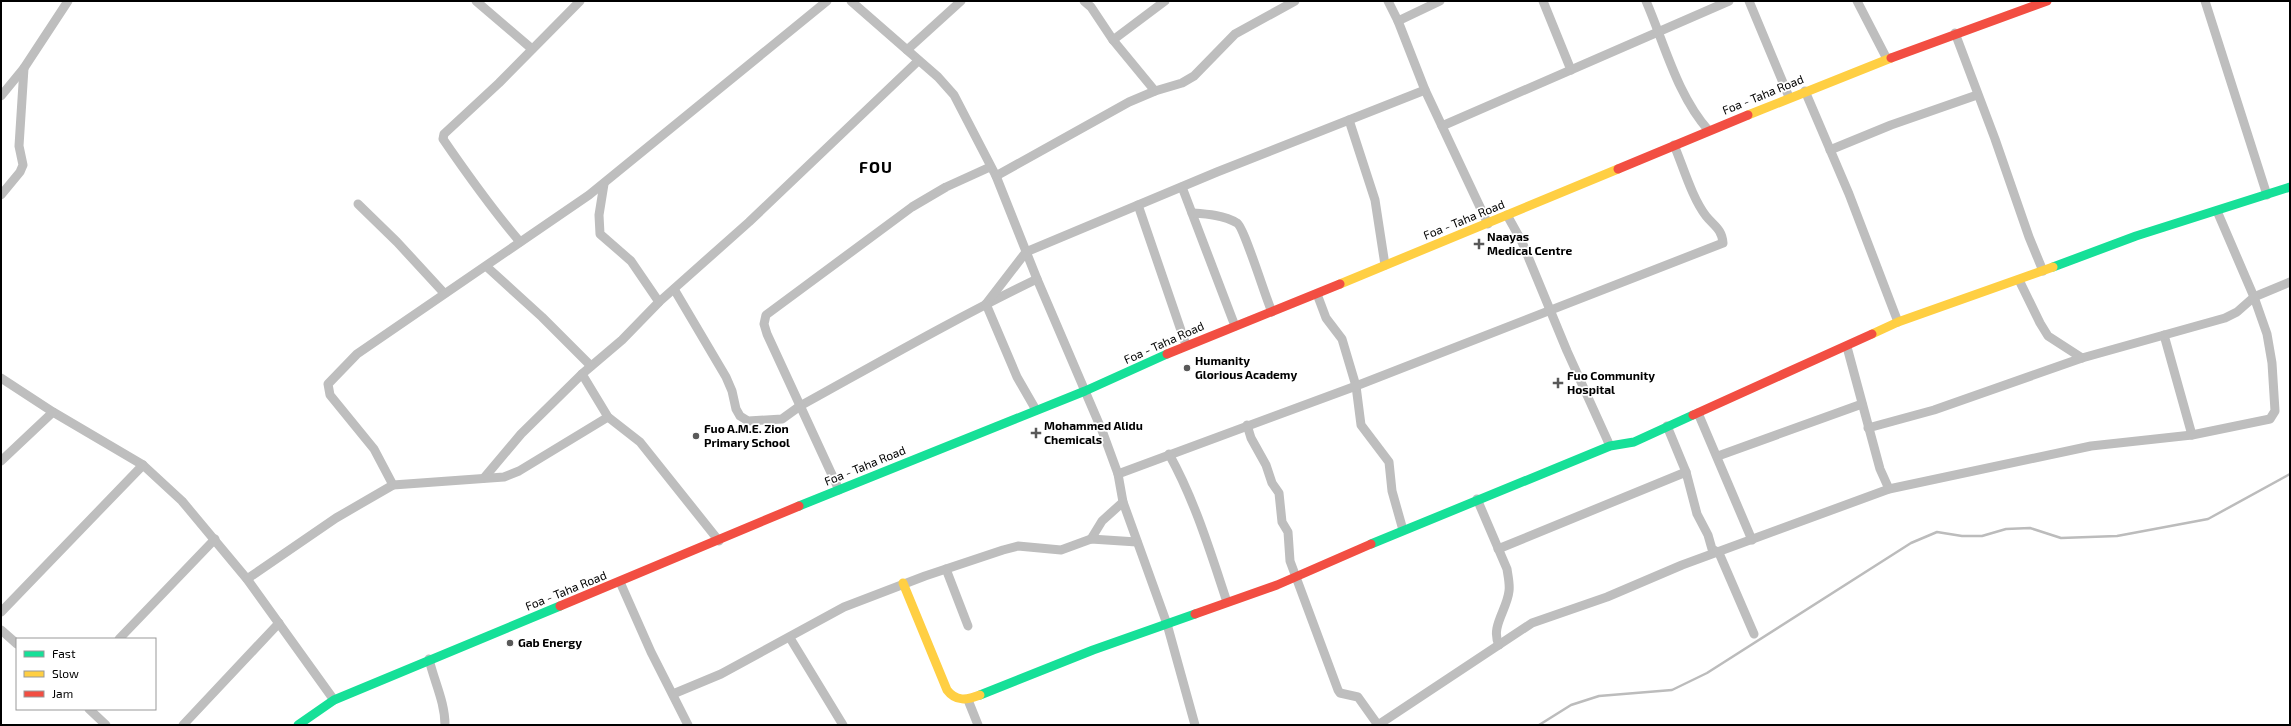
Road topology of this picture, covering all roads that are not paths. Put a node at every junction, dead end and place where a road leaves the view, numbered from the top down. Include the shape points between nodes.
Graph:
1 (68, 1) edge
2 (476, 1) edge
3 (580, 1) edge
4 (826, 1) edge
5 (851, 1) edge
6 (961, 1) edge
7 (1084, 1) edge
8 (1165, 1) edge
9 (1295, 1) edge
10 (1388, 1) edge
11 (1440, 1) edge
12 (1543, 1) edge
13 (1646, 1) edge
14 (1729, 1) edge
15 (1749, 1) edge
16 (1856, 1) edge
17 (2047, 1) edge
18 (2205, 1) edge
19 (1398, 21) junction
20 (1659, 31) junction
21 (1955, 33) junction
22 (1113, 40) junction
23 (532, 49) junction
24 (907, 50) junction
25 (1887, 59) junction
26 (918, 61) junction
27 (24, 68) junction
28 (1570, 70) junction
29 (1425, 90) junction
30 (1155, 91) junction
31 (1805, 91) junction
32 (1978, 95) junction
33 (1, 96) edge
34 (1789, 97) junction
35 (1349, 120) junction
36 (1442, 126) junction
37 (1709, 131) junction
38 (1674, 145) junction
39 (1830, 150) junction
40 (990, 167) junction
41 (996, 176) junction
42 (604, 184) junction
43 (1182, 187) junction
44 (2290, 187) edge
45 (1, 195) edge
46 (2267, 195) junction
47 (358, 204) dead end
48 (1138, 206) junction
49 (2217, 211) junction
50 (1192, 213) junction
51 (1507, 215) junction
52 (1488, 224) junction
53 (520, 242) junction
54 (1026, 252) junction
55 (1385, 265) junction
56 (487, 267) junction
57 (2043, 271) junction
58 (1037, 280) junction
59 (2019, 280) junction
60 (2290, 282) edge
61 (674, 289) junction
62 (444, 293) junction
63 (1318, 294) junction
64 (2254, 297) junction
65 (659, 302) junction
66 (986, 304) junction
67 (1551, 311) junction
68 (1272, 312) junction
69 (1898, 322) junction
70 (1235, 326) junction
71 (2164, 335) junction
72 (1186, 345) junction
73 (1847, 347) junction
74 (2082, 358) junction
75 (591, 366) junction
76 (582, 374) junction
77 (1, 378) edge
78 (1356, 386) junction
79 (1085, 391) junction
80 (1862, 404) junction
81 (800, 406) junction
82 (1036, 410) junction
83 (53, 412) junction
84 (1698, 413) junction
85 (608, 417) junction
86 (1247, 425) junction
87 (1667, 426) junction
88 (1868, 428) junction
89 (2192, 434) junction
90 (1610, 446) junction
91 (1169, 454) junction
92 (1718, 456) junction
93 (1, 461) edge
94 (143, 465) junction
95 (1686, 472) junction
96 (1118, 474) junction
97 (484, 478) junction
98 (393, 484) junction
99 (1890, 489) junction
100 (839, 490) junction
101 (1477, 499) junction
102 (1123, 502) junction
103 (1403, 530) junction
104 (215, 539) junction
105 (719, 540) junction
106 (1091, 540) junction
107 (1752, 540) junction
108 (1137, 542) junction
109 (1498, 549) junction
110 (1719, 553) junction
111 (946, 569) junction
112 (1295, 576) junction
113 (247, 579) junction
114 (620, 582) junction
115 (903, 583) junction
116 (1227, 602) junction
117 (1, 612) edge
118 (279, 623) junction
119 (1167, 624) junction
120 (968, 626) dead end
121 (1, 630) edge
122 (1754, 634) dead end
123 (120, 638) edge
124 (790, 638) junction
125 (16, 643) edge
126 (1499, 646) junction
127 (429, 659) junction
128 (673, 694) junction
129 (334, 700) junction
130 (968, 700) junction
131 (89, 710) edge
132 (106, 725) edge
133 (183, 725) edge
134 (298, 725) edge
135 (444, 725) edge
136 (688, 725) edge
137 (843, 725) edge
138 (978, 725) edge
139 (1195, 725) edge
140 (1378, 725) edge

1 - 27 street
2 - 23 street
3 - 23 street
4 - 42 street
5 - 24 street
6 - 24 street
7 - 22 street via 1091,7
8 - 22 street
9 - 30 street via 1235,34 1194,76 1169,88
10 - 19 street
11 - 19 street
12 - 28 street
13 - 20 street
14 - 20 street
15 - 34 street
16 - 25 street
17 - 21 street, Foa - Taha Road
18 - 46 street
19 - 29 street
20 - 28 street
20 - 37 street via 1672,69 1694,114
21 - 25 street, Foa - Taha Road
21 - 32 street
22 - 30 street
23 - 53 street via 473,108 455,122 444,134 443,139 492,208
24 - 26 street
25 - 31 street, Foa - Taha Road
26 - 40 street via 938,77 965,111
26 - 61 street via 836,142
27 - 33 street
27 - 45 street via 19,146 23,165
28 - 36 street
29 - 35 street
29 - 36 street
30 - 41 street via 1110,112
31 - 34 street, Foa - Taha Road
31 - 39 street
32 - 39 street via 1891,125
32 - 57 street via 2028,238
34 - 37 street, Foa - Taha Road
35 - 43 street
35 - 55 street via 1375,200
36 - 52 street
37 - 38 street, Foa - Taha Road
38 - 51 street, Foa - Taha Road
38 - 67 street via 1706,216 1722,232 1723,243
39 - 69 street
40 - 41 street
40 - 81 street via 946,187 912,207 766,315 764,324 767,334
41 - 54 street
42 - 53 street
42 - 65 street via 599,215 600,234 630,261
43 - 48 street
43 - 50 street
44 - 46 street
46 - 49 street
47 - 62 street
48 - 54 street
48 - 72 street
49 - 57 street via 2136,236
49 - 64 street
50 - 68 street via 1215,215 1238,223 1245,234
50 - 70 street
51 - 52 street, Foa - Taha Road
51 - 67 street via 1522,242
52 - 55 street, Foa - Taha Road
53 - 56 street
54 - 58 street
54 - 66 street
55 - 63 street, Foa - Taha Road
56 - 62 street
56 - 75 street
57 - 59 street
58 - 66 street
58 - 79 street
59 - 69 street
59 - 74 street via 2048,336
60 - 64 street
61 - 65 street
61 - 81 street via 723,371 740,416 748,421 782,419
62 - 98 street via 357,354 328,384 330,395 374,449
63 - 68 street, Foa - Taha Road
63 - 78 street via 1326,318 1342,339
64 - 71 street via 2237,312 2225,318
64 - 89 street via 2267,334 2272,364 2273,416 2270,419 2234,427
65 - 75 street via 622,340
66 - 81 street
66 - 82 street via 1017,377
67 - 78 street
67 - 90 street
68 - 70 street, Foa - Taha Road
69 - 73 street
70 - 72 street, Foa - Taha Road
71 - 74 street
71 - 89 street
72 - 79 street, Foa - Taha Road
73 - 80 street
73 - 84 street
74 - 88 street via 1934,410
75 - 76 street
76 - 85 street
76 - 97 street via 522,434
77 - 83 street
78 - 86 street
78 - 103 street via 1361,425 1389,462 1392,491
79 - 82 street, Foa - Taha Road
79 - 96 street
80 - 88 street
80 - 92 street
81 - 100 street
82 - 100 street, Foa - Taha Road
83 - 93 street
83 - 94 street
84 - 87 street
84 - 92 street
85 - 97 street via 519,471 504,477
85 - 105 street via 640,442
86 - 91 street
86 - 112 street via 1278,493
87 - 90 street via 1634,442
87 - 95 street
88 - 99 street via 1880,469
89 - 99 street via 2091,446
90 - 101 street
91 - 96 street
91 - 116 street via 1199,519
92 - 107 street
94 - 104 street via 182,501
94 - 117 street
95 - 109 street
95 - 110 street via 1697,514 1712,549
96 - 102 street
97 - 98 street
98 - 113 street via 336,518
99 - 107 street
100 - 105 street, Foa - Taha Road
101 - 103 street
101 - 109 street
102 - 106 street via 1102,521
102 - 108 street
103 - 112 street
104 - 113 street
104 - 123 street
105 - 114 street, Foa - Taha Road
106 - 108 street
106 - 111 street via 1061,550 1018,546
107 - 110 street
108 - 119 street
109 - 126 street via 1507,569 1509,591 1495,632
110 - 122 street
110 - 126 street via 1532,623
111 - 115 street
111 - 120 street
112 - 116 street
112 - 140 street via 1338,690 1340,693 1358,697
113 - 118 street
114 - 127 street, Foa - Taha Road
114 - 128 street
115 - 124 street via 844,607
115 - 130 street via 944,686 956,699
116 - 119 street
118 - 129 street
118 - 133 street
119 - 130 street via 1085,653
119 - 139 street
121 - 125 street
124 - 128 street via 721,674
124 - 137 street
126 - 140 street
127 - 129 street, Foa - Taha Road
127 - 135 street via 440,696
128 - 136 street
129 - 134 street, Foa - Taha Road
130 - 138 street
131 - 132 street

